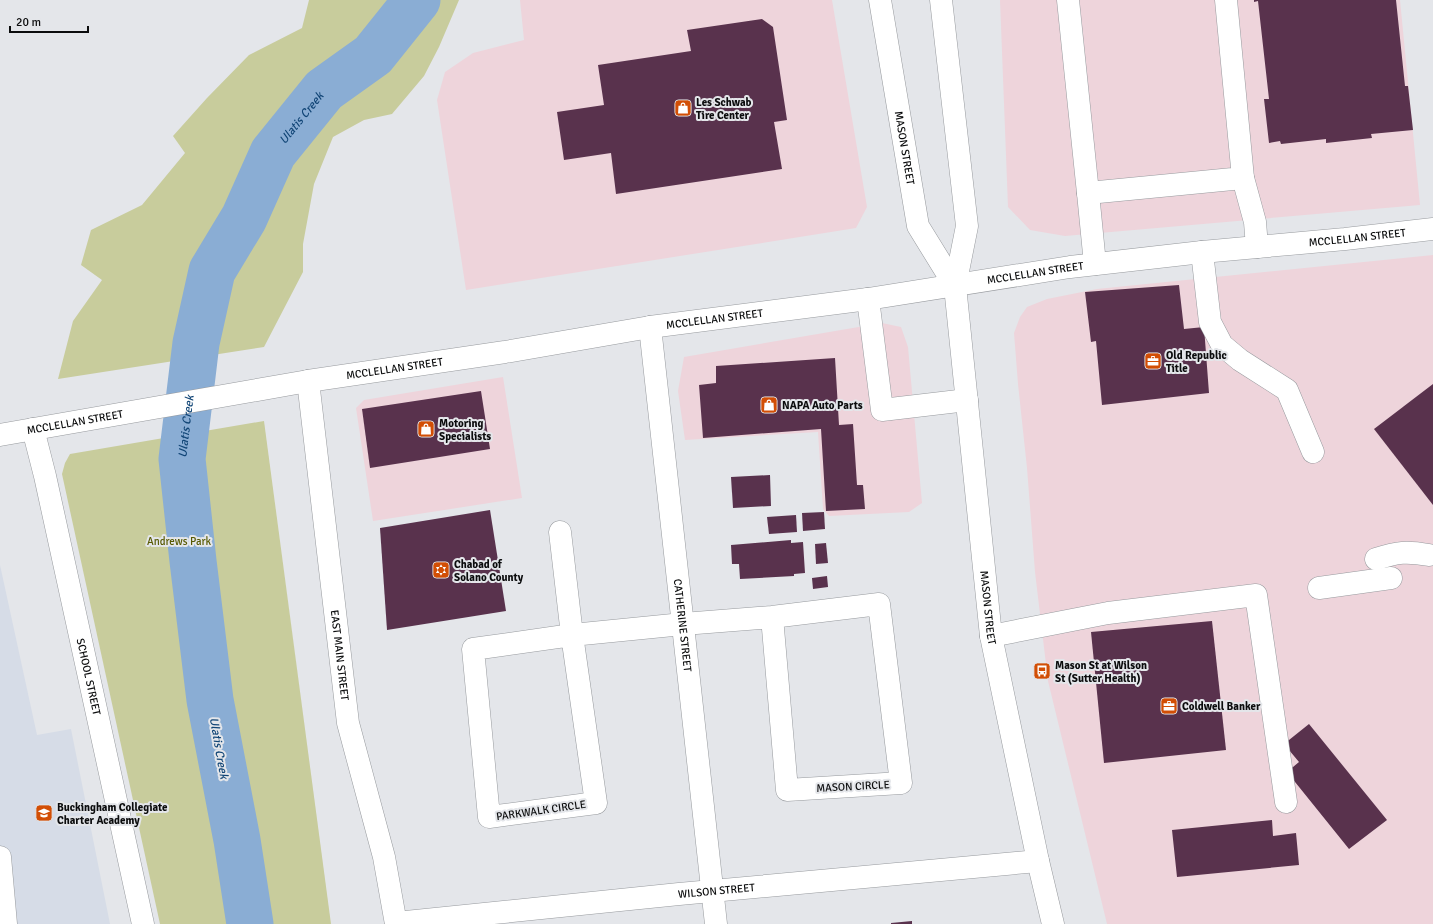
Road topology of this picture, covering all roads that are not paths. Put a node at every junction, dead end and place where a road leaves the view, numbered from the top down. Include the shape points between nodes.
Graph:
1 (880, 0) edge
2 (941, 0) edge
3 (1068, 0) edge
4 (1226, 0) edge
5 (1243, 178) junction
6 (1088, 193) junction
7 (1433, 229) edge
8 (1257, 247) junction
9 (1202, 252) junction
10 (1096, 264) junction
11 (955, 286) junction
12 (868, 299) junction
13 (650, 326) junction
14 (308, 381) junction
15 (967, 400) junction
16 (33, 429) junction
17 (0, 435) edge
18 (1314, 452) dead end
19 (560, 532) dead end
20 (1429, 555) dead end
21 (1376, 559) dead end
22 (1391, 578) dead end
23 (1319, 588) dead end
24 (772, 617) junction
25 (683, 624) junction
26 (572, 635) junction
27 (991, 636) junction
28 (1286, 802) dead end
29 (0, 857) edge
30 (1038, 861) junction
31 (713, 891) junction
32 (538, 916) edge
33 (6, 924) edge
34 (143, 924) edge
35 (396, 924) edge
36 (716, 924) edge
37 (1053, 924) edge

1 - 11 street, MASON STREET via 918,226
2 - 11 street, MASON STREET via 967,226
3 - 6 street
4 - 5 street
5 - 6 street
5 - 8 street via 1255,222
6 - 10 street
7 - 8 street, MCCLELLAN STREET
8 - 9 street, MCCLELLAN STREET
9 - 10 street, MCCLELLAN STREET
9 - 18 street via 1210,322 1222,345 1240,360 1287,390
10 - 11 street, MCCLELLAN STREET
11 - 12 street, MCCLELLAN STREET
11 - 15 street, MASON STREET
12 - 13 street, MCCLELLAN STREET
12 - 15 street via 882,410
13 - 14 street, MCCLELLAN STREET via 505,352
13 - 25 street, CATHERINE STREET
14 - 16 street, MCCLELLAN STREET
14 - 35 street, EAST MAIN STREET via 348,723 384,856
15 - 27 street, MASON STREET
16 - 17 street, MCCLELLAN STREET
16 - 34 street, SCHOOL STREET
19 - 26 street, PARKWALK CIRCLE
20 - 21 street via 1396,552
22 - 23 street
24 - 24 street, MASON CIRCLE via 879,604 901,783 787,790
24 - 25 street, MASON CIRCLE
25 - 26 street, PARKWALK CIRCLE
25 - 31 street, CATHERINE STREET
26 - 26 street, PARKWALK CIRCLE via 473,650 489,817 596,803
27 - 28 street via 1108,613 1256,595
27 - 30 street, MASON STREET
29 - 33 street
30 - 31 street, WILSON STREET
30 - 37 street, MASON STREET
31 - 32 street, WILSON STREET
31 - 36 street, CATHERINE STREET
32 - 35 street, WILSON STREET

